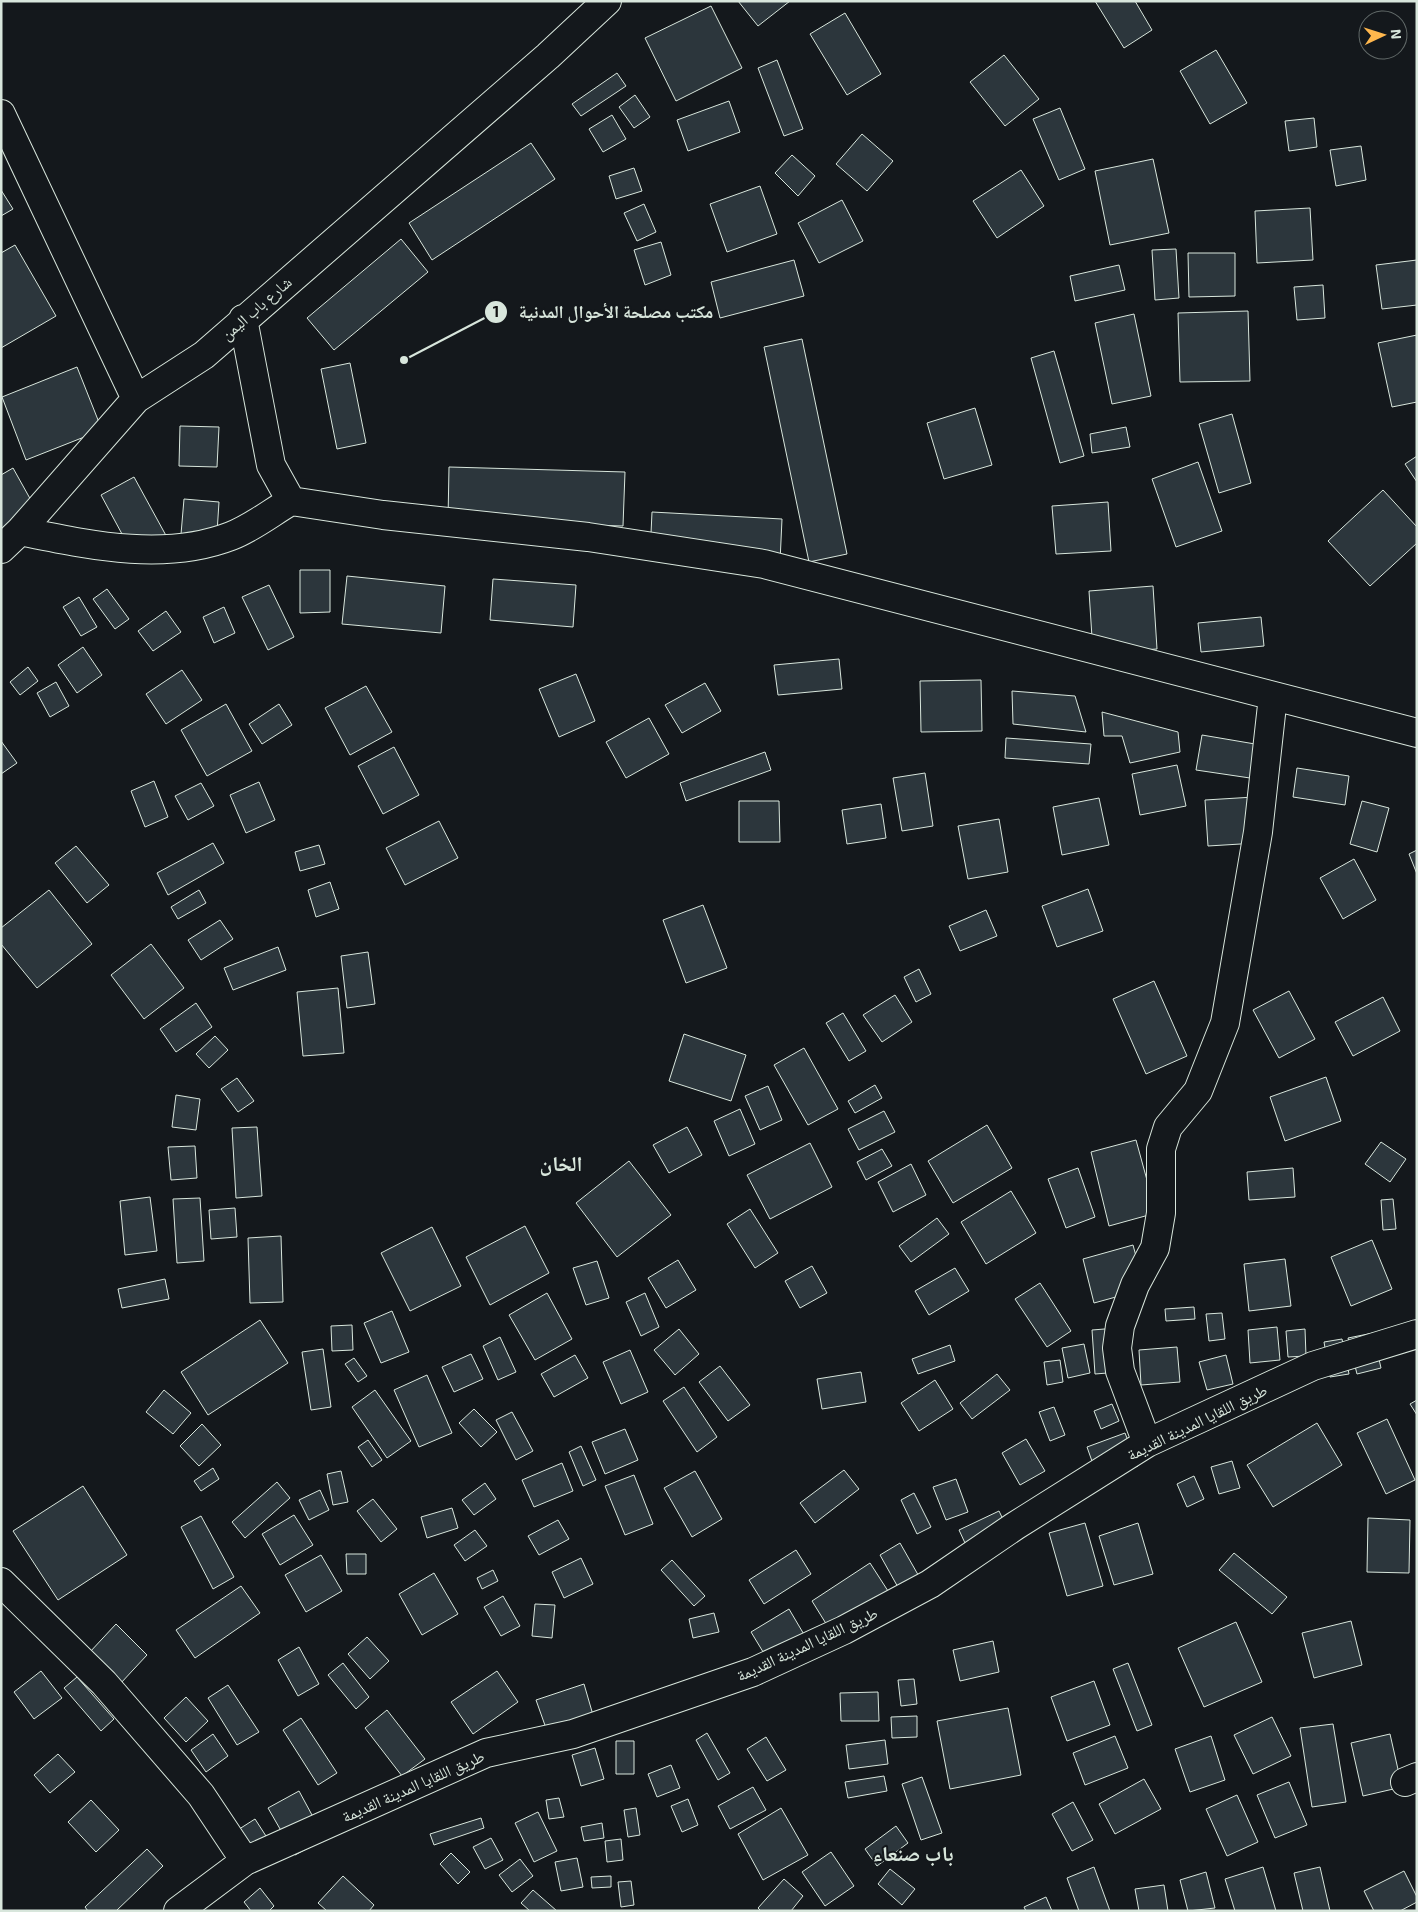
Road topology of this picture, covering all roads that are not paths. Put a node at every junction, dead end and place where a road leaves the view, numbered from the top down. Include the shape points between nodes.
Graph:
1 (607, 1) edge
2 (1, 114) edge
3 (243, 319) junction
4 (136, 399) junction
5 (290, 501) junction
6 (11, 540) edge
7 (1273, 696) junction
8 (1417, 733) edge
9 (1417, 1334) edge
10 (1147, 1443) junction
11 (1, 1582) edge
12 (246, 1861) junction
13 (178, 1911) edge

1 - 3 street, شارع باب اليمن via 548,56
2 - 4 street
3 - 4 street, شارع باب اليمن via 204,354
3 - 5 street via 271,465
4 - 6 street, شارع باب اليمن
5 - 6 street via 233,536 192,548 137,550 73,542
5 - 7 street via 588,537 764,564
7 - 8 street
7 - 10 street via 1258,832 1225,1023 1198,1091 1168,1127 1161,1149 1161,1213 1155,1248 1135,1285 1120,1326 1117,1348 1120,1372
9 - 10 street, طريق اللقايا المدينة القديمة via 1312,1366
10 - 12 street, طريق اللقايا المدينة القديمة via 930,1584 754,1672 573,1734 486,1753
11 - 12 street via 104,1683 201,1795
12 - 13 street, طريق اللقايا المدينة القديمة

